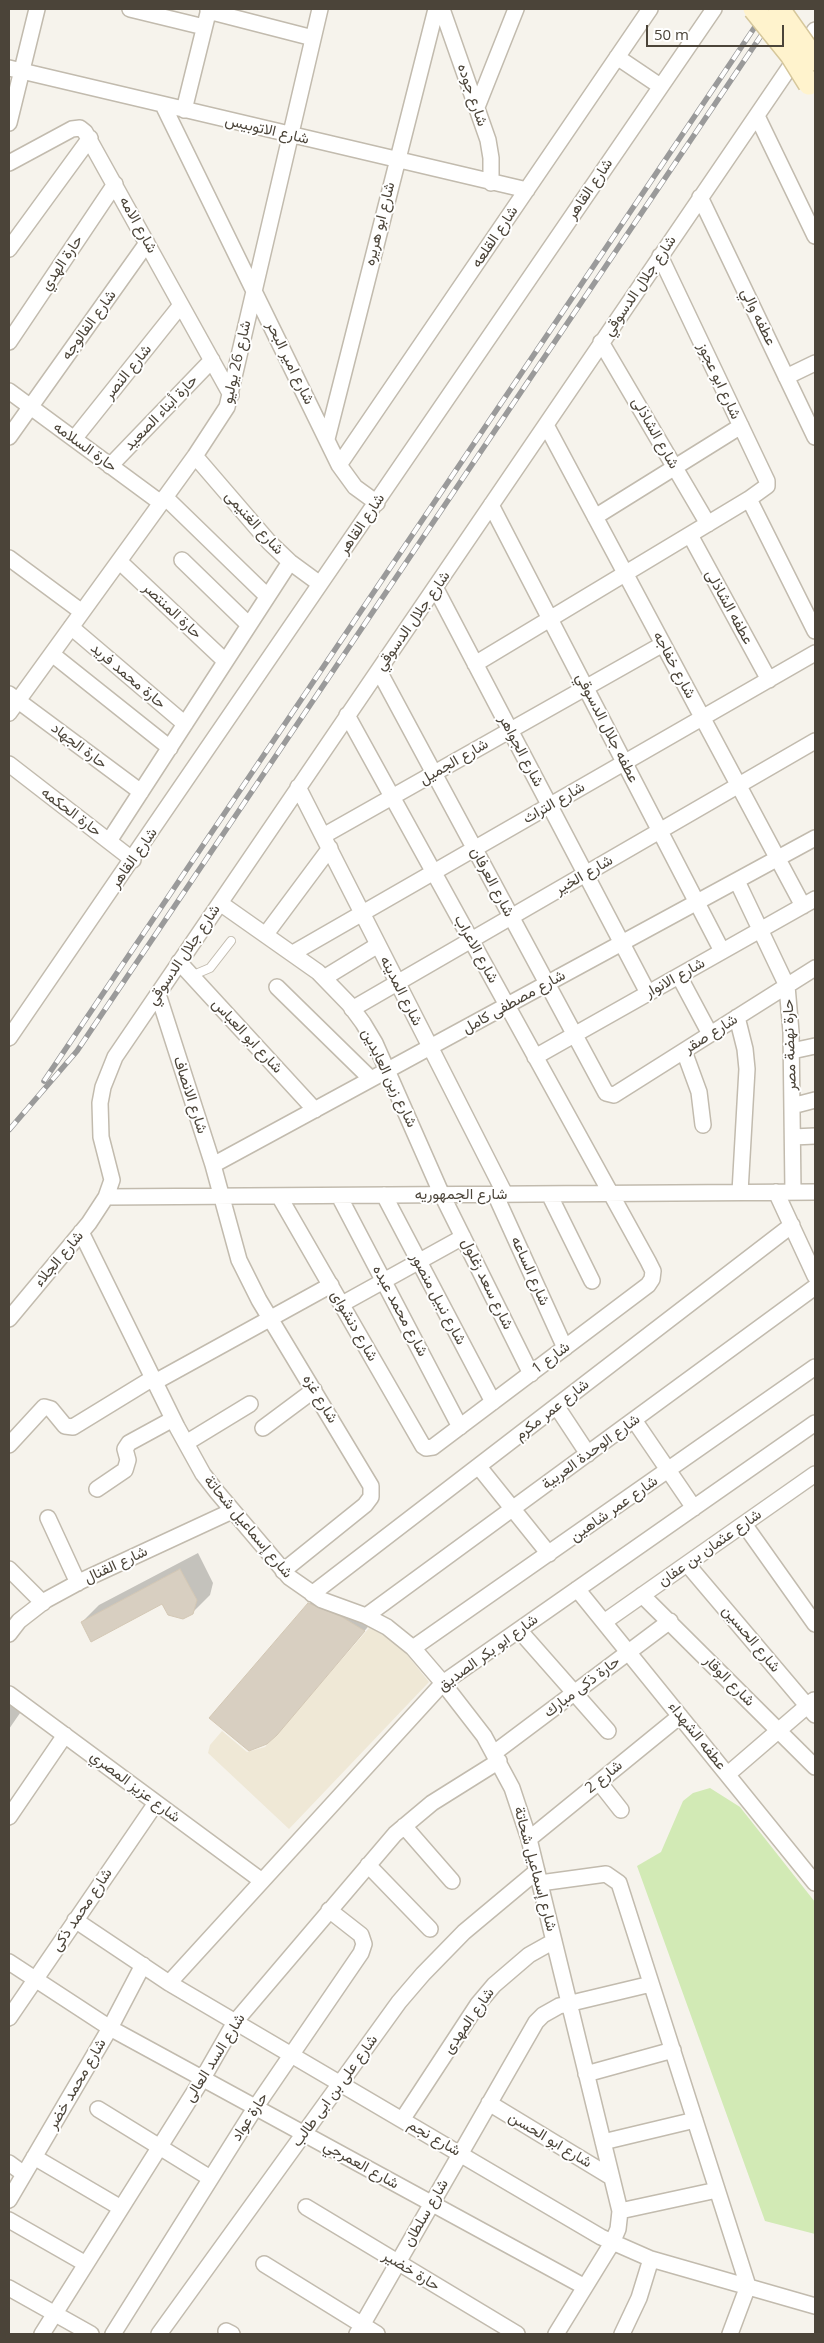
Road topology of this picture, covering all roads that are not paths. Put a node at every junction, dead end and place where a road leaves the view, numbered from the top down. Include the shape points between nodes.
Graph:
1 (37, 9) edge
2 (130, 9) edge
3 (320, 9) edge
4 (436, 9) edge
5 (442, 9) edge
6 (516, 9) edge
7 (650, 9) edge
8 (714, 9) edge
9 (754, 9) edge
10 (779, 9) edge
11 (209, 10) edge
12 (204, 27) junction
13 (815, 30) edge
14 (313, 38) junction
15 (617, 57) junction
16 (815, 60) edge
17 (15, 69) edge
18 (809, 84) dead end
19 (660, 86) junction
20 (163, 105) junction
21 (477, 107) junction
22 (184, 110) junction
23 (757, 116) junction
24 (9, 123) edge
25 (290, 136) junction
26 (90, 138) junction
27 (396, 161) junction
28 (9, 163) edge
29 (492, 183) junction
30 (115, 184) junction
31 (527, 190) junction
32 (700, 198) junction
33 (815, 236) edge
34 (147, 242) junction
35 (9, 249) edge
36 (660, 256) junction
37 (254, 289) junction
38 (181, 305) junction
39 (9, 342) edge
40 (602, 342) junction
41 (212, 360) junction
42 (815, 363) edge
43 (786, 378) junction
44 (9, 391) edge
45 (231, 395) junction
46 (30, 407) junction
47 (546, 425) junction
48 (741, 426) junction
49 (9, 436) edge
50 (815, 437) edge
51 (74, 439) junction
52 (327, 439) junction
53 (195, 456) junction
54 (339, 465) junction
55 (110, 466) junction
56 (675, 468) junction
57 (749, 499) junction
58 (163, 500) junction
59 (376, 503) junction
60 (491, 505) junction
61 (595, 517) junction
62 (708, 524) junction
63 (690, 535) junction
64 (9, 558) edge
65 (182, 560) dead end
66 (119, 561) junction
67 (290, 562) junction
68 (625, 574) junction
69 (320, 584) junction
70 (436, 589) junction
71 (268, 596) junction
72 (82, 612) junction
73 (550, 619) junction
74 (249, 625) junction
75 (71, 627) junction
76 (815, 631) edge
77 (663, 644) junction
78 (815, 653) edge
79 (52, 654) junction
80 (226, 661) junction
81 (475, 664) junction
82 (378, 671) junction
83 (769, 680) junction
84 (586, 687) junction
85 (12, 702) edge
86 (347, 715) junction
87 (702, 718) junction
88 (185, 724) junction
89 (510, 730) junction
90 (815, 741) edge
91 (170, 748) junction
92 (624, 763) junction
93 (9, 764) edge
94 (434, 773) junction
95 (738, 786) junction
96 (298, 787) junction
97 (140, 792) junction
98 (392, 797) junction
99 (550, 806) junction
100 (660, 831) junction
101 (815, 838) edge
102 (109, 841) junction
103 (326, 842) junction
104 (475, 849) junction
105 (778, 858) junction
106 (133, 860) junction
107 (434, 873) junction
108 (585, 874) junction
109 (737, 881) junction
110 (697, 902) junction
111 (809, 902) edge
112 (220, 903) junction
113 (362, 914) junction
114 (512, 917) junction
115 (761, 930) junction
116 (266, 934) junction
117 (471, 940) junction
118 (230, 941) dead end
119 (621, 943) junction
120 (378, 945) junction
121 (722, 951) junction
122 (294, 953) junction
123 (179, 962) junction
124 (815, 968) edge
125 (192, 976) junction
126 (679, 976) junction
127 (324, 978) junction
128 (398, 983) junction
129 (547, 983) junction
130 (787, 986) junction
131 (277, 987) dead end
132 (648, 993) junction
133 (158, 994) junction
134 (507, 1005) junction
135 (352, 1009) junction
136 (737, 1017) junction
137 (575, 1034) junction
138 (710, 1034) junction
139 (9, 1038) edge
140 (815, 1046) edge
141 (430, 1047) junction
142 (684, 1051) junction
143 (792, 1051) junction
144 (536, 1057) junction
145 (387, 1071) junction
146 (370, 1080) junction
147 (606, 1093) joint
148 (815, 1100) edge
149 (792, 1106) junction
150 (314, 1110) junction
151 (703, 1125) dead end
152 (815, 1136) edge
153 (793, 1138) junction
154 (213, 1165) junction
155 (740, 1192) junction
156 (776, 1192) junction
157 (793, 1192) junction
158 (815, 1192) edge
159 (500, 1194) junction
160 (549, 1194) junction
161 (611, 1194) junction
162 (384, 1195) junction
163 (442, 1195) junction
164 (220, 1196) junction
165 (279, 1196) junction
166 (339, 1196) junction
167 (106, 1197) junction
168 (792, 1225) junction
169 (81, 1232) junction
170 (464, 1237) junction
171 (648, 1261) joint
172 (419, 1262) junction
173 (815, 1276) edge
174 (384, 1281) junction
175 (592, 1281) dead end
176 (331, 1285) junction
177 (815, 1288) edge
178 (342, 1304) junction
179 (271, 1318) junction
180 (9, 1319) edge
181 (565, 1348) junction
182 (815, 1368) edge
183 (531, 1374) junction
184 (154, 1380) junction
185 (314, 1390) junction
186 (493, 1402) junction
187 (250, 1404) dead end
188 (556, 1407) junction
189 (173, 1418) junction
190 (634, 1420) junction
191 (815, 1424) edge
192 (460, 1426) junction
193 (263, 1428) dead end
194 (186, 1443) junction
195 (9, 1445) edge
196 (433, 1447) joint
197 (588, 1454) junction
198 (479, 1467) junction
199 (669, 1470) junction
200 (813, 1481) edge
201 (97, 1489) dead end
202 (694, 1508) junction
203 (513, 1509) junction
204 (232, 1511) junction
205 (48, 1518) dead end
206 (744, 1524) junction
207 (549, 1554) junction
208 (687, 1564) junction
209 (9, 1569) edge
210 (283, 1571) junction
211 (78, 1583) junction
212 (578, 1589) junction
213 (312, 1594) junction
214 (642, 1595) junction
215 (43, 1602) junction
216 (366, 1616) junction
217 (670, 1621) junction
218 (604, 1622) junction
219 (815, 1624) edge
220 (518, 1630) junction
221 (9, 1634) edge
222 (412, 1648) junction
223 (628, 1652) junction
224 (443, 1683) junction
225 (574, 1693) junction
226 (9, 1694) edge
227 (813, 1706) edge
228 (680, 1716) junction
229 (779, 1730) junction
230 (608, 1731) dead end
231 (64, 1735) junction
232 (497, 1757) junction
233 (815, 1767) edge
234 (728, 1774) junction
235 (599, 1782) junction
236 (156, 1803) junction
237 (621, 1810) dead end
238 (9, 1817) edge
239 (404, 1826) junction
240 (529, 1839) junction
241 (368, 1865) junction
242 (538, 1877) junction
243 (262, 1881) junction
244 (452, 1881) dead end
245 (815, 1883) edge
246 (329, 1910) junction
247 (76, 1920) junction
248 (430, 1929) dead end
249 (554, 1941) junction
250 (9, 1962) edge
251 (143, 1965) junction
252 (35, 1979) junction
253 (169, 1983) junction
254 (652, 1984) junction
255 (569, 2003) junction
256 (9, 2018) edge
257 (235, 2022) junction
258 (110, 2028) junction
259 (673, 2050) junction
260 (291, 2055) junction
261 (586, 2074) junction
262 (203, 2078) junction
263 (340, 2084) junction
264 (489, 2103) junction
265 (255, 2108) junction
266 (98, 2109) dead end
267 (402, 2120) junction
268 (694, 2120) junction
269 (304, 2134) junction
270 (603, 2142) junction
271 (160, 2146) junction
272 (460, 2154) junction
273 (34, 2157) junction
274 (9, 2163) edge
275 (24, 2174) junction
276 (611, 2177) junction
277 (210, 2178) junction
278 (717, 2190) junction
279 (9, 2200) edge
280 (432, 2203) junction
281 (306, 2207) dead end
282 (121, 2208) junction
283 (620, 2211) junction
284 (9, 2220) edge
285 (612, 2242) junction
286 (651, 2259) junction
287 (398, 2263) junction
288 (86, 2264) junction
289 (264, 2264) dead end
290 (748, 2286) junction
291 (9, 2288) edge
292 (585, 2288) junction
293 (815, 2306) edge
294 (55, 2314) junction
295 (360, 2330) edge
296 (42, 2334) edge
297 (90, 2334) edge
298 (112, 2334) edge
299 (159, 2334) edge
300 (377, 2334) edge
301 (516, 2334) edge
302 (556, 2334) edge
303 (622, 2334) edge
304 (730, 2334) edge

1 - 17 street
2 - 12 street
3 - 14 street, شارع 26 يوليو
4 - 27 street, شارع ابو هريره
5 - 21 street, شارع جوده
6 - 21 street
7 - 15 street, شارع القلعه
8 - 19 street, شارع القاهر
9 - 18 main road, bridge via 791,55
10 - 16 main road, bridge
11 - 12 street
11 - 14 street
12 - 22 street
13 - 23 street, شارع جلال الدسوقي
14 - 25 street, شارع 26 يوليو
15 - 19 street
15 - 31 street, شارع القلعه
17 - 20 street, شارع الاتوبيس
17 - 24 street
19 - 59 street, شارع القاهر
20 - 22 street, شارع الاتوبيس
20 - 37 street, شارع امير البحر
21 - 29 street, شارع جوده via 491,158
22 - 25 street, شارع الاتوبيس
23 - 32 street, شارع جلال الدسوقي
23 - 33 street
25 - 27 street, شارع الاتوبيس
25 - 37 street, شارع 26 يوليو
26 - 28 street via 83,129 76,128
26 - 30 street, شارع الامه
26 - 35 street
27 - 29 street, شارع الاتوبيس
27 - 52 street, شارع ابو هريره
29 - 31 street, شارع الاتوبيس
30 - 34 street, شارع الامه
30 - 39 street, حارة الهدي
31 - 54 street, شارع القلعه
32 - 36 street, شارع جلال الدسوقي
32 - 43 street, عطفه والي
34 - 38 street, شارع الامه
34 - 46 street, شارع الفالوجه
36 - 40 street, شارع جلال الدسوقي
36 - 48 street, شارع ابو عجوز
37 - 45 street, شارع 26 يوليو
37 - 52 street, شارع امير البحر
38 - 41 street, شارع الامه
38 - 51 street, شارع النصر
40 - 47 street, شارع جلال الدسوقي
40 - 56 street, شارع الشاذلى
41 - 45 street, شارع الامه
41 - 55 street, حارة أبناء الصعيد
42 - 43 street
43 - 50 street, عطفه والي
44 - 46 street, حارة السلامه
45 - 53 street, شارع 26 يوليو via 223,416
46 - 49 street, شارع الفالوجه
46 - 51 street, حارة السلامه
47 - 60 street, شارع جلال الدسوقي
47 - 61 street, شارع خفاجه
48 - 56 street
48 - 57 street, شارع ابو عجوز via 767,483
51 - 55 street, حارة السلامه
52 - 54 street, شارع امير البحر
53 - 58 street, شارع 26 يوليو
53 - 67 street, شارع الغنيمى
54 - 59 street, شارع امير البحر via 355,487
55 - 58 street, حارة السلامه
56 - 61 street
56 - 62 street, شارع الشاذلى
57 - 62 street
57 - 76 street
58 - 66 street, شارع 26 يوليو
58 - 71 street, حارة السلامه
59 - 69 street, شارع القاهر
60 - 70 street, شارع جلال الدسوقي
60 - 73 street, عطفه جلال الدسوقي
61 - 68 street, شارع خفاجه
62 - 63 street
63 - 68 street
63 - 83 street, عطفه الشاذلى
64 - 72 street
65 - 74 street
66 - 72 street, شارع 26 يوليو
66 - 80 street, حارة المنتصر
67 - 69 street, شارع الغنيمى
67 - 71 street, شارع القاهر
68 - 73 street
68 - 77 street, شارع خفاجه
69 - 106 street, شارع القاهر
70 - 81 street, شارع الجواهر
70 - 82 street, شارع جلال الدسوقي
71 - 74 street, شارع القاهر
72 - 75 street, شارع 26 يوليو
73 - 81 street
73 - 84 street, عطفه جلال الدسوقي
74 - 80 street, شارع القاهر
75 - 79 street, شارع 26 يوليو
75 - 88 street, حارة محمد فريد
77 - 84 street, شارع الجميل
77 - 87 street, شارع خفاجه
78 - 83 street, شارع التراث
79 - 85 street, شارع 26 يوليو
79 - 91 street
80 - 88 street, شارع القاهر
81 - 89 street, شارع الجواهر
82 - 86 street, شارع جلال الدسوقي
82 - 94 street, شارع العرفان
83 - 87 street, شارع التراث
84 - 89 street, شارع الجميل
84 - 92 street, عطفه جلال الدسوقي
85 - 97 street, حارة الجهاد
86 - 96 street, شارع جلال الدسوقي
86 - 98 street, شارع الاعراب
87 - 92 street, شارع التراث
87 - 95 street, شارع خفاجه
88 - 91 street, شارع القاهر
89 - 94 street, شارع الجميل
89 - 99 street, شارع الجواهر
90 - 95 street, شارع الخير
91 - 97 street, شارع القاهر
92 - 99 street, شارع التراث
92 - 100 street, عطفه جلال الدسوقي
93 - 102 street, حارة الحكمه
94 - 98 street, شارع الجميل
94 - 104 street, شارع العرفان
95 - 100 street, شارع الخير
95 - 105 street, شارع خفاجه
96 - 103 street, شارع المدينه
96 - 112 street, شارع جلال الدسوقي
97 - 102 street, شارع القاهر
98 - 103 street, شارع الجميل
98 - 107 street, شارع الاعراب
99 - 104 street, شارع التراث
99 - 108 street, شارع الجواهر
100 - 108 street, شارع الخير
100 - 110 street, عطفه جلال الدسوقي
101 - 105 street, شارع مصطفى كامل
102 - 106 street, حارة الحكمه
103 - 113 street, شارع المدينه
103 - 116 street, شارع الجميل
104 - 107 street, شارع التراث
104 - 114 street, شارع العرفان
105 - 109 street, شارع مصطفى كامل
105 - 111 street, شارع خفاجه
106 - 139 street, شارع القاهر
107 - 113 street, شارع التراث
107 - 117 street, شارع الاعراب
108 - 114 street, شارع الخير
108 - 119 street, شارع الجواهر
109 - 110 street, شارع مصطفى كامل
109 - 115 street, حارة نهضة مصر
110 - 119 street, شارع مصطفى كامل
110 - 121 street, عطفه جلال الدسوقي
111 - 115 street, شارع الانوار
112 - 116 street, شارع زين العابدين
112 - 123 street, شارع جلال الدسوقي
113 - 120 street, شارع المدينه
113 - 122 street, شارع التراث
114 - 117 street, شارع الخير
114 - 129 street, شارع العرفان
115 - 121 street, شارع الانوار
115 - 130 street, حارة نهضة مصر
116 - 122 street, شارع زين العابدين
117 - 128 street, شارع الخير
117 - 134 street, شارع الاعراب
118 - 125 lane via 210,968
119 - 129 street, شارع مصطفى كامل
119 - 132 street, شارع الجواهر
120 - 127 street
120 - 128 street, شارع المدينه
121 - 126 street, شارع الانوار
122 - 127 street, شارع زين العابدين
123 - 125 street, شارع ابو العباس
123 - 133 street, شارع جلال الدسوقي
124 - 130 street, شارع صقر
125 - 150 street, شارع ابو العباس
126 - 132 street, شارع الانوار
126 - 138 street
127 - 135 street, شارع زين العابدين
128 - 135 street, شارع الخير
128 - 141 street, شارع المدينه
129 - 134 street, شارع مصطفى كامل
129 - 137 street, شارع العرفان
130 - 136 street, شارع صقر
130 - 143 street, حارة نهضة مصر
131 - 146 street
132 - 137 street, شارع الانوار
133 - 154 street, شارع الانصاف
133 - 167 street, شارع جلال الدسوقي via 115,1057 103,1086 99,1120 112,1180
134 - 141 street, شارع مصطفى كامل
134 - 144 street, شارع الاعراب
135 - 145 street, شارع زين العابدين via 375,1043
136 - 138 street, شارع صقر
136 - 155 street via 747,1068
137 - 144 street, شارع الانوار
137 - 147 street, شارع العرفان
138 - 142 street, شارع صقر
140 - 143 street
141 - 145 street, شارع مصطفى كامل
141 - 159 street, شارع المدينه
142 - 147 street, شارع صقر via 614,1095
142 - 151 street via 699,1092
143 - 149 street, حارة نهضة مصر
144 - 161 street, شارع الاعراب
145 - 146 street, شارع مصطفى كامل
145 - 163 street, شارع زين العابدين
146 - 150 street, شارع مصطفى كامل
148 - 149 street
149 - 153 street, حارة نهضة مصر
150 - 154 street, شارع مصطفى كامل
152 - 153 street
153 - 157 street, حارة نهضة مصر
154 - 164 street, شارع الانصاف
155 - 156 street, شارع الجمهوريه
155 - 161 street, شارع الجمهوريه
156 - 157 street, شارع الجمهوريه
156 - 168 street
157 - 158 street, شارع الجمهوريه
159 - 160 street, شارع الجمهوريه
159 - 163 street, شارع الجمهوريه
159 - 181 street, شارع الساعه
160 - 161 street, شارع الجمهوريه
160 - 175 street
161 - 171 street, شارع الاعراب
162 - 163 street, شارع الجمهوريه
162 - 166 street, شارع الجمهوريه
162 - 172 street, شارع نبيل منصور
163 - 170 street, شارع سعد زغلول
164 - 165 street, شارع الجمهوريه
164 - 167 street, شارع الجمهوريه
164 - 179 street, شارع غزه via 239,1260
165 - 166 street, شارع الجمهوريه
165 - 176 street, شارع دنشواى
166 - 174 street, شارع محمد عبده
167 - 169 street, شارع الجلاء
168 - 173 street
168 - 188 street, شارع عمر مكرم
169 - 180 street, شارع الجلاء
169 - 184 street, شارع إسماعيل شحاتة
170 - 172 street
170 - 183 street, شارع سعد زغلول
171 - 181 street, شارع 1 via 652,1279 648,1285
172 - 174 street
172 - 186 street, شارع نبيل منصور
174 - 178 street
174 - 192 street, شارع محمد عبده
176 - 178 street, شارع دنشواى
176 - 179 street
177 - 190 street, شارع الوحدة العربية
178 - 196 street, شارع دنشواى via 423,1446
179 - 184 street
179 - 185 street, شارع غزه
181 - 183 street, شارع 1
182 - 199 street, شارع عمر شاهين
183 - 186 street, شارع 1
184 - 189 street, شارع إسماعيل شحاتة
184 - 195 street via 73,1427 65,1426 51,1409 44,1407
185 - 193 street
185 - 210 street, شارع غزه via 372,1492 365,1505
186 - 192 street, شارع 1
187 - 194 street
188 - 197 street
188 - 198 street, شارع عمر مكرم
189 - 194 street, شارع إسماعيل شحاتة
189 - 201 street via 129,1443 125,1449 128,1460 125,1470
190 - 197 street, شارع الوحدة العربية
190 - 199 street
191 - 202 street, شارع ابو بكر الصديق
192 - 196 street, شارع 1
194 - 204 street, شارع إسماعيل شحاتة
197 - 203 street, شارع الوحدة العربية
198 - 203 street
198 - 213 street, شارع عمر مكرم
199 - 202 street
199 - 207 street, شارع عمر شاهين
200 - 206 street, شارع عثمان بن عفان
202 - 212 street, شارع ابو بكر الصديق
203 - 207 street
203 - 216 street, شارع الوحدة العربية
204 - 210 street, شارع إسماعيل شحاتة
204 - 211 street, شارع القنال
205 - 211 street
206 - 208 street, شارع عثمان بن عفان
206 - 219 street
207 - 222 street, شارع عمر شاهين
208 - 214 street, شارع عثمان بن عفان
208 - 227 street, شارع الحسين
209 - 215 street
210 - 213 street, شارع إسماعيل شحاتة
211 - 215 street, شارع القنال
212 - 218 street, عطفه الشهداء
212 - 220 street, شارع ابو بكر الصديق
213 - 216 street, شارع إسماعيل شحاتة
214 - 217 street, شارع الوقار
214 - 218 street, شارع عثمان بن عفان
215 - 221 street, شارع القنال via 19,1621
216 - 222 street, شارع إسماعيل شحاتة via 387,1627
217 - 223 street, حارة ذكى مبارك
217 - 229 street, شارع الوقار
218 - 223 street, عطفه الشهداء
220 - 224 street, شارع ابو بكر الصديق
220 - 225 street
222 - 224 street, شارع إسماعيل شحاتة
223 - 225 street, حارة ذكى مبارك
223 - 228 street, عطفه الشهداء
224 - 232 street, شارع إسماعيل شحاتة
224 - 243 street, شارع ابو بكر الصديق
225 - 230 street
225 - 232 street, حارة ذكى مبارك
226 - 231 street, شارع عزيز المصري
227 - 229 street
228 - 234 street, عطفه الشهداء
228 - 235 street, شارع 2
229 - 233 street, شارع الوقار
229 - 234 street
231 - 236 street, شارع عزيز المصري
231 - 238 street
232 - 239 street, شارع السد العالى
232 - 240 street, شارع إسماعيل شحاتة via 515,1795
234 - 245 street, عطفه الشهداء
235 - 237 street
235 - 240 street, شارع 2
236 - 243 street, شارع عزيز المصري
236 - 247 street, شارع محمد ذكى
239 - 241 street, شارع السد العالى
239 - 244 street
240 - 242 street, شارع إسماعيل شحاتة
241 - 246 street, شارع السد العالى
241 - 248 street
242 - 249 street, شارع إسماعيل شحاتة
242 - 254 street via 606,1874 613,1877 619,1883
242 - 263 street, شارع على بن ابى طالب via 464,1932 423,1974
243 - 253 street, شارع ابو بكر الصديق
246 - 257 street, شارع السد العالى
246 - 260 street, حارة عواد via 361,1935 363,1949
247 - 251 street, شارع نجم
247 - 252 street, شارع محمد ذكى
249 - 255 street, شارع إسماعيل شحاتة
249 - 267 street, شارع المهدى via 529,1956 494,1985 478,2004
250 - 252 street, شارع العمرجي
251 - 253 street, شارع نجم
251 - 258 street, شارع محمد خضر
252 - 256 street, شارع محمد ذكى
252 - 258 street, شارع العمرجي
253 - 257 street, شارع نجم
254 - 255 street, شارع سلطان
254 - 259 street
255 - 261 street, شارع إسماعيل شحاتة
255 - 264 street, شارع سلطان via 551,2009 536,2022
257 - 260 street, شارع نجم
257 - 262 street, شارع السد العالى
258 - 262 street, شارع العمرجي
258 - 273 street, شارع محمد خضر
259 - 261 street
259 - 268 street
260 - 263 street, شارع نجم
260 - 265 street, حارة عواد
261 - 270 street, شارع إسماعيل شحاتة
262 - 265 street, شارع العمرجي
262 - 271 street, شارع السد العالى
263 - 267 street, شارع نجم
263 - 269 street, شارع على بن ابى طالب
264 - 272 street, شارع سلطان
264 - 276 street, شارع ابو الحسن
265 - 269 street, شارع العمرجي
265 - 277 street, حارة عواد
266 - 271 street
267 - 272 street, شارع نجم
268 - 270 street
268 - 278 street
269 - 280 street, شارع العمرجي
269 - 299 street, شارع على بن ابى طالب
270 - 276 street, شارع إسماعيل شحاتة
271 - 277 street
271 - 282 street, شارع السد العالى
272 - 280 street, شارع سلطان
272 - 285 street, شارع نجم
273 - 275 street, شارع محمد خضر
273 - 282 street
274 - 275 street
275 - 279 street, شارع محمد خضر
276 - 283 street, شارع إسماعيل شحاتة
277 - 298 street, حارة عواد
278 - 283 street
278 - 290 street
280 - 287 street, شارع سلطان
280 - 292 street, شارع العمرجي
281 - 287 street, حارة خضير
282 - 288 street, شارع السد العالى
283 - 285 street, شارع إسماعيل شحاتة via 618,2230
284 - 288 street
285 - 286 street, شارع نجم
285 - 292 street, شارع إسماعيل شحاتة
286 - 290 street, شارع نجم
286 - 303 street via 639,2298
287 - 295 street, شارع سلطان
287 - 301 street, حارة خضير
288 - 294 street, شارع السد العالى
289 - 295 street
290 - 293 street, شارع نجم
290 - 304 street
291 - 294 street
292 - 302 street, شارع إسماعيل شحاتة
294 - 296 street, شارع السد العالى
294 - 297 street
295 - 300 street

